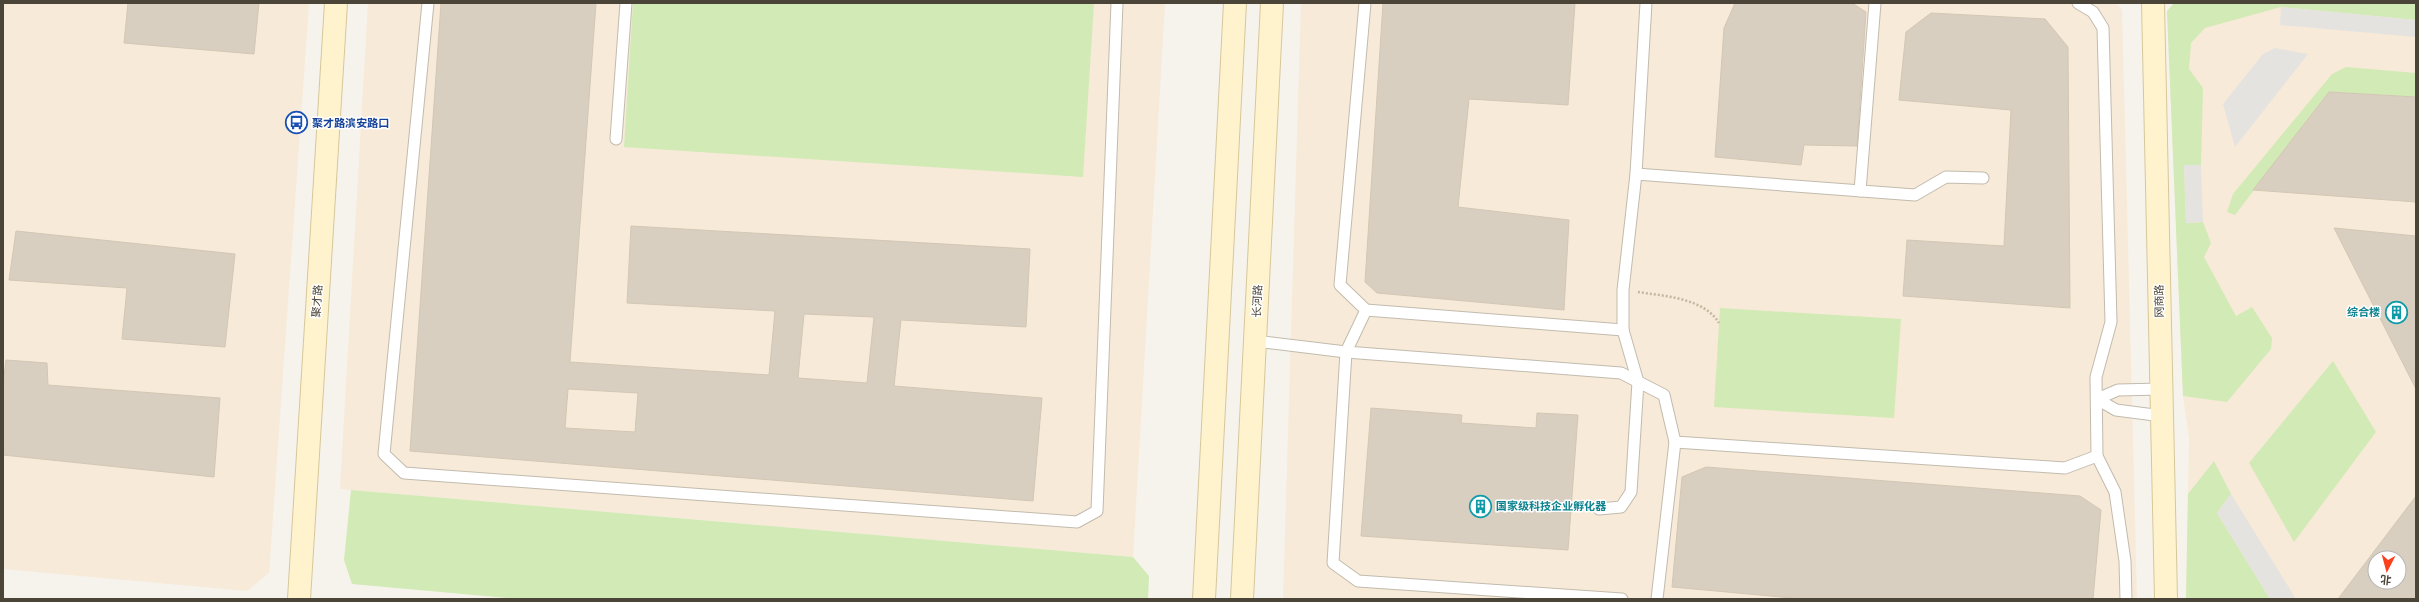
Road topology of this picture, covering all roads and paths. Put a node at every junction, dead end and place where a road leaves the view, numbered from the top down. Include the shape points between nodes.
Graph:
1 (336, 3) edge
2 (428, 3) edge
3 (626, 3) edge
4 (1117, 3) edge
5 (1235, 3) edge
6 (1272, 3) edge
7 (1365, 3) edge
8 (1646, 3) edge
9 (1875, 3) edge
10 (2078, 3) edge
11 (2153, 3) edge
12 (616, 139) dead end
13 (1636, 174) junction
14 (1983, 178) dead end
15 (1860, 191) junction
16 (1623, 290) junction
17 (1366, 310) junction
18 (1719, 323) dead end
19 (1623, 330) junction
20 (1255, 341) junction
21 (1346, 352) junction
22 (1638, 382) junction
23 (2161, 389) junction
24 (2097, 399) junction
25 (2162, 416) junction
26 (1675, 442) junction
27 (2097, 456) junction
28 (1599, 509) dead end
29 (299, 599) edge
30 (1204, 599) edge
31 (1242, 599) edge
32 (1622, 599) edge
33 (1657, 599) edge
34 (2126, 599) edge
35 (2166, 599) edge

1 - 29 street, 聚才路
2 - 4 lane via 384,454 404,473 1077,522 1097,511
3 - 12 lane
5 - 30 street
6 - 20 street, 长河路
7 - 17 lane via 1340,285
8 - 13 lane
9 - 15 lane
10 - 24 lane via 2093,12 2103,28 2111,322 2096,376
11 - 23 street, 网商路
13 - 15 lane
13 - 16 lane
14 - 15 lane via 1946,176 1915,195
16 - 18 path via 1682,299 1713,313
16 - 19 lane
17 - 19 lane
17 - 21 lane
19 - 22 lane
20 - 21 lane
20 - 31 street, 长河路
21 - 22 lane via 1621,373
21 - 32 lane via 1333,563 1358,581
22 - 26 lane via 1664,395
22 - 28 lane via 1631,492 1622,507
23 - 24 lane via 2118,390
23 - 25 street, 网商路
24 - 25 lane via 2116,410
24 - 27 lane
25 - 35 street, 网商路
26 - 27 lane via 2065,468
26 - 33 lane
27 - 34 lane via 2115,492 2125,561

